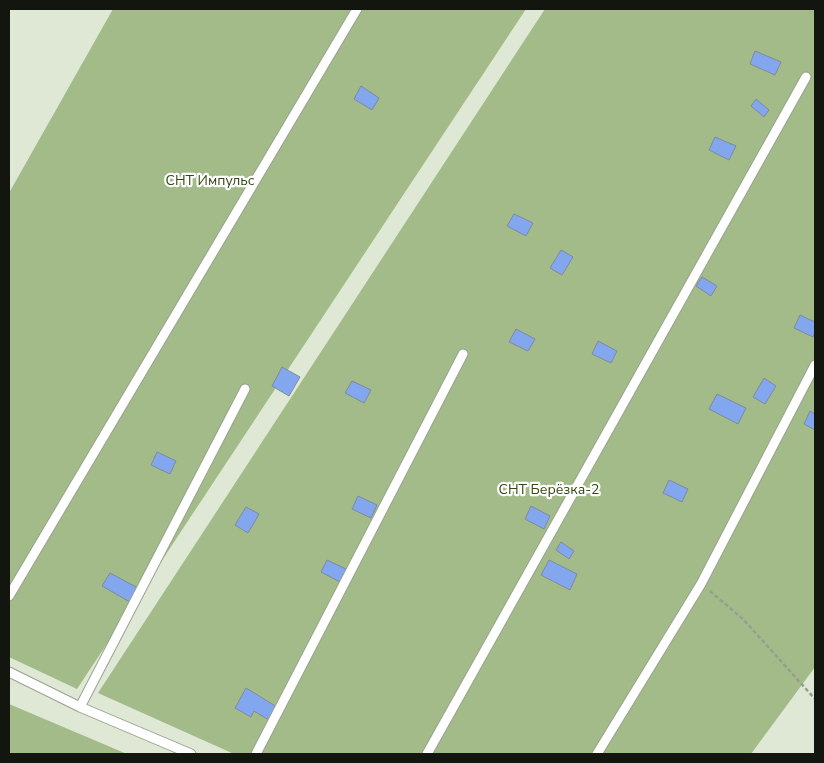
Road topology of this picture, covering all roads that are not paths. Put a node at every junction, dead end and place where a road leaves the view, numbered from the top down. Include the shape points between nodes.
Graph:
1 (357, 9) edge
2 (806, 76) dead end
3 (464, 354) dead end
4 (815, 365) edge
5 (245, 389) dead end
6 (9, 596) edge
7 (9, 672) edge
8 (80, 707) junction
9 (190, 754) edge
10 (256, 754) edge
11 (427, 754) edge
12 (597, 754) edge

1 - 6 lane
2 - 11 lane
3 - 10 lane
4 - 12 lane via 701,584
5 - 8 lane
7 - 8 lane
8 - 9 lane

